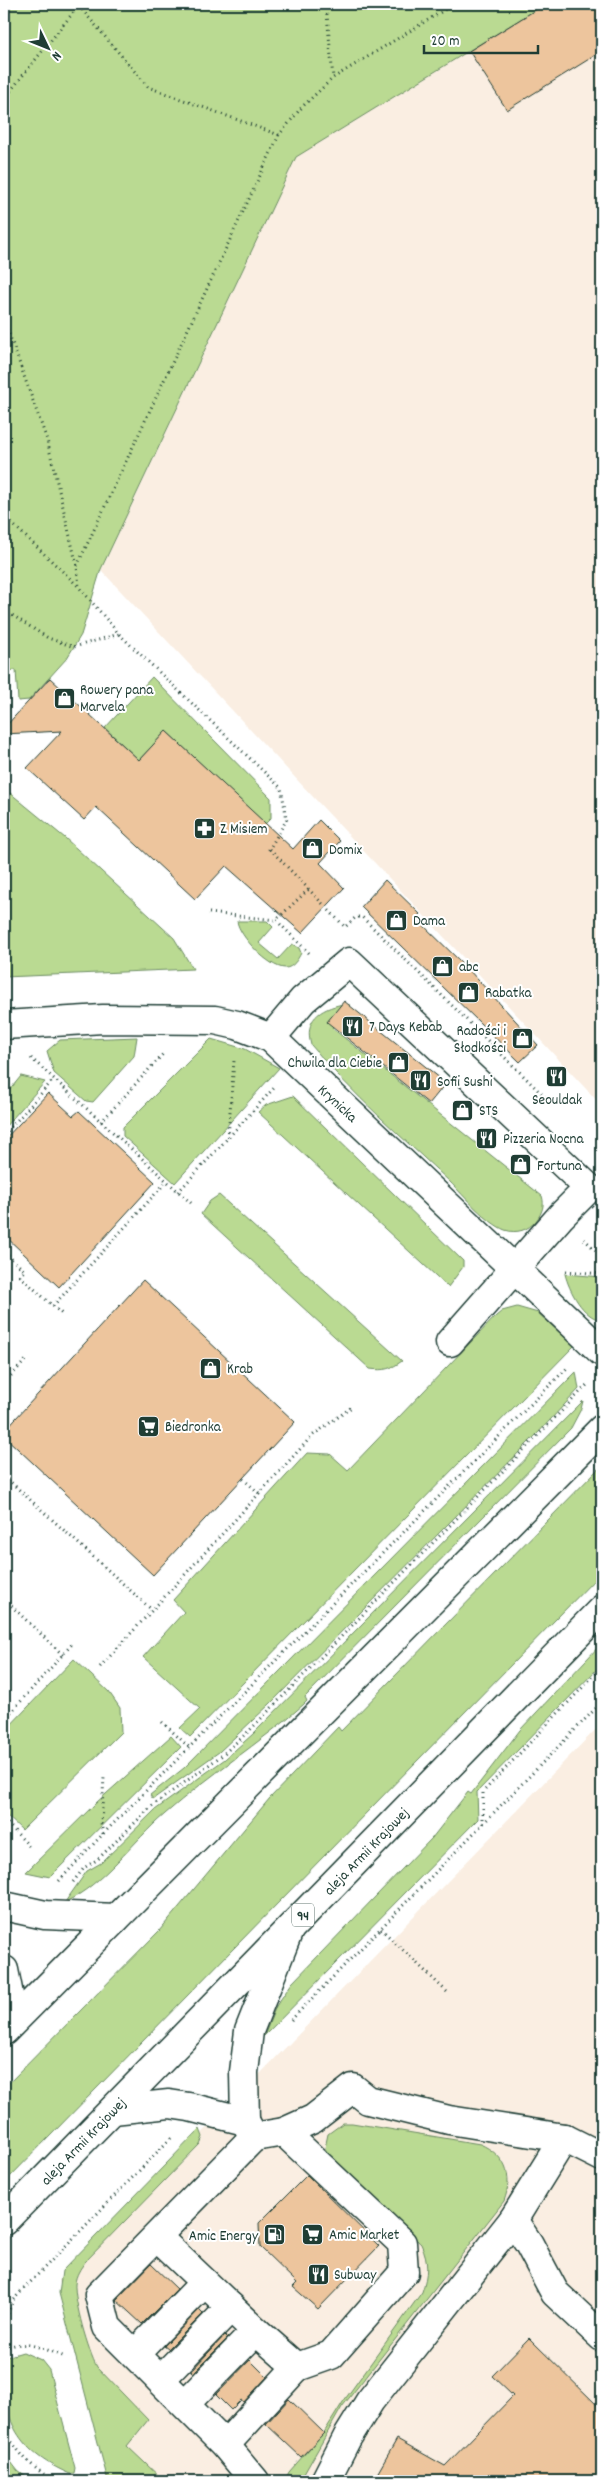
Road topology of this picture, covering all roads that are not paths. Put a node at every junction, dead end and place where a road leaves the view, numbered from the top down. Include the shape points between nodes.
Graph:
1 (4, 1026) edge
2 (271, 1038) junction
3 (516, 1269) junction
4 (450, 1342) dead end
5 (597, 1347) edge
6 (602, 1429) edge
7 (602, 1610) edge
8 (16, 1909) edge
9 (116, 1918) junction
10 (289, 1930) junction
11 (4, 1970) edge
12 (9, 2026) edge
13 (112, 2110) junction
14 (249, 2129) junction
15 (284, 2132) junction
16 (564, 2138) junction
17 (602, 2157) edge
18 (513, 2220) junction
19 (4, 2221) edge
20 (157, 2237) junction
21 (204, 2283) junction
22 (230, 2307) junction
23 (256, 2331) junction
24 (602, 2337) edge
25 (135, 2354) junction
26 (297, 2367) junction
27 (160, 2380) junction
28 (185, 2404) junction
29 (226, 2445) junction
30 (255, 2481) edge
31 (325, 2481) edge

1 - 2 main road, Krynicka via 103,1019 214,1020
2 - 3 main road, Krynicka
2 - 3 main road via 303,1000 349,962 589,1188 560,1216
3 - 4 main road
3 - 5 main road, Krynicka
6 - 9 main road
7 - 10 main road, aleja Armii Krajowej / 94
8 - 9 main road
9 - 12 main road
10 - 13 main road, aleja Armii Krajowej / 94
10 - 14 main road via 249,2031 244,2072
11 - 12 main road
13 - 14 main road via 169,2104 189,2107
13 - 19 main road, aleja Armii Krajowej / 94
14 - 15 main road
14 - 20 main road
15 - 16 main road via 313,2119 353,2088 368,2100 449,2120
15 - 26 main road via 402,2243 404,2272 331,2355
16 - 17 main road
16 - 18 main road
18 - 24 main road via 555,2293
18 - 31 main road via 370,2401
20 - 21 main road
20 - 25 main road via 99,2295 107,2327
21 - 22 main road
21 - 25 main road
22 - 23 main road
22 - 27 main road
23 - 26 main road
23 - 28 main road
25 - 27 main road
26 - 29 main road
27 - 28 main road
28 - 29 main road
29 - 30 main road

